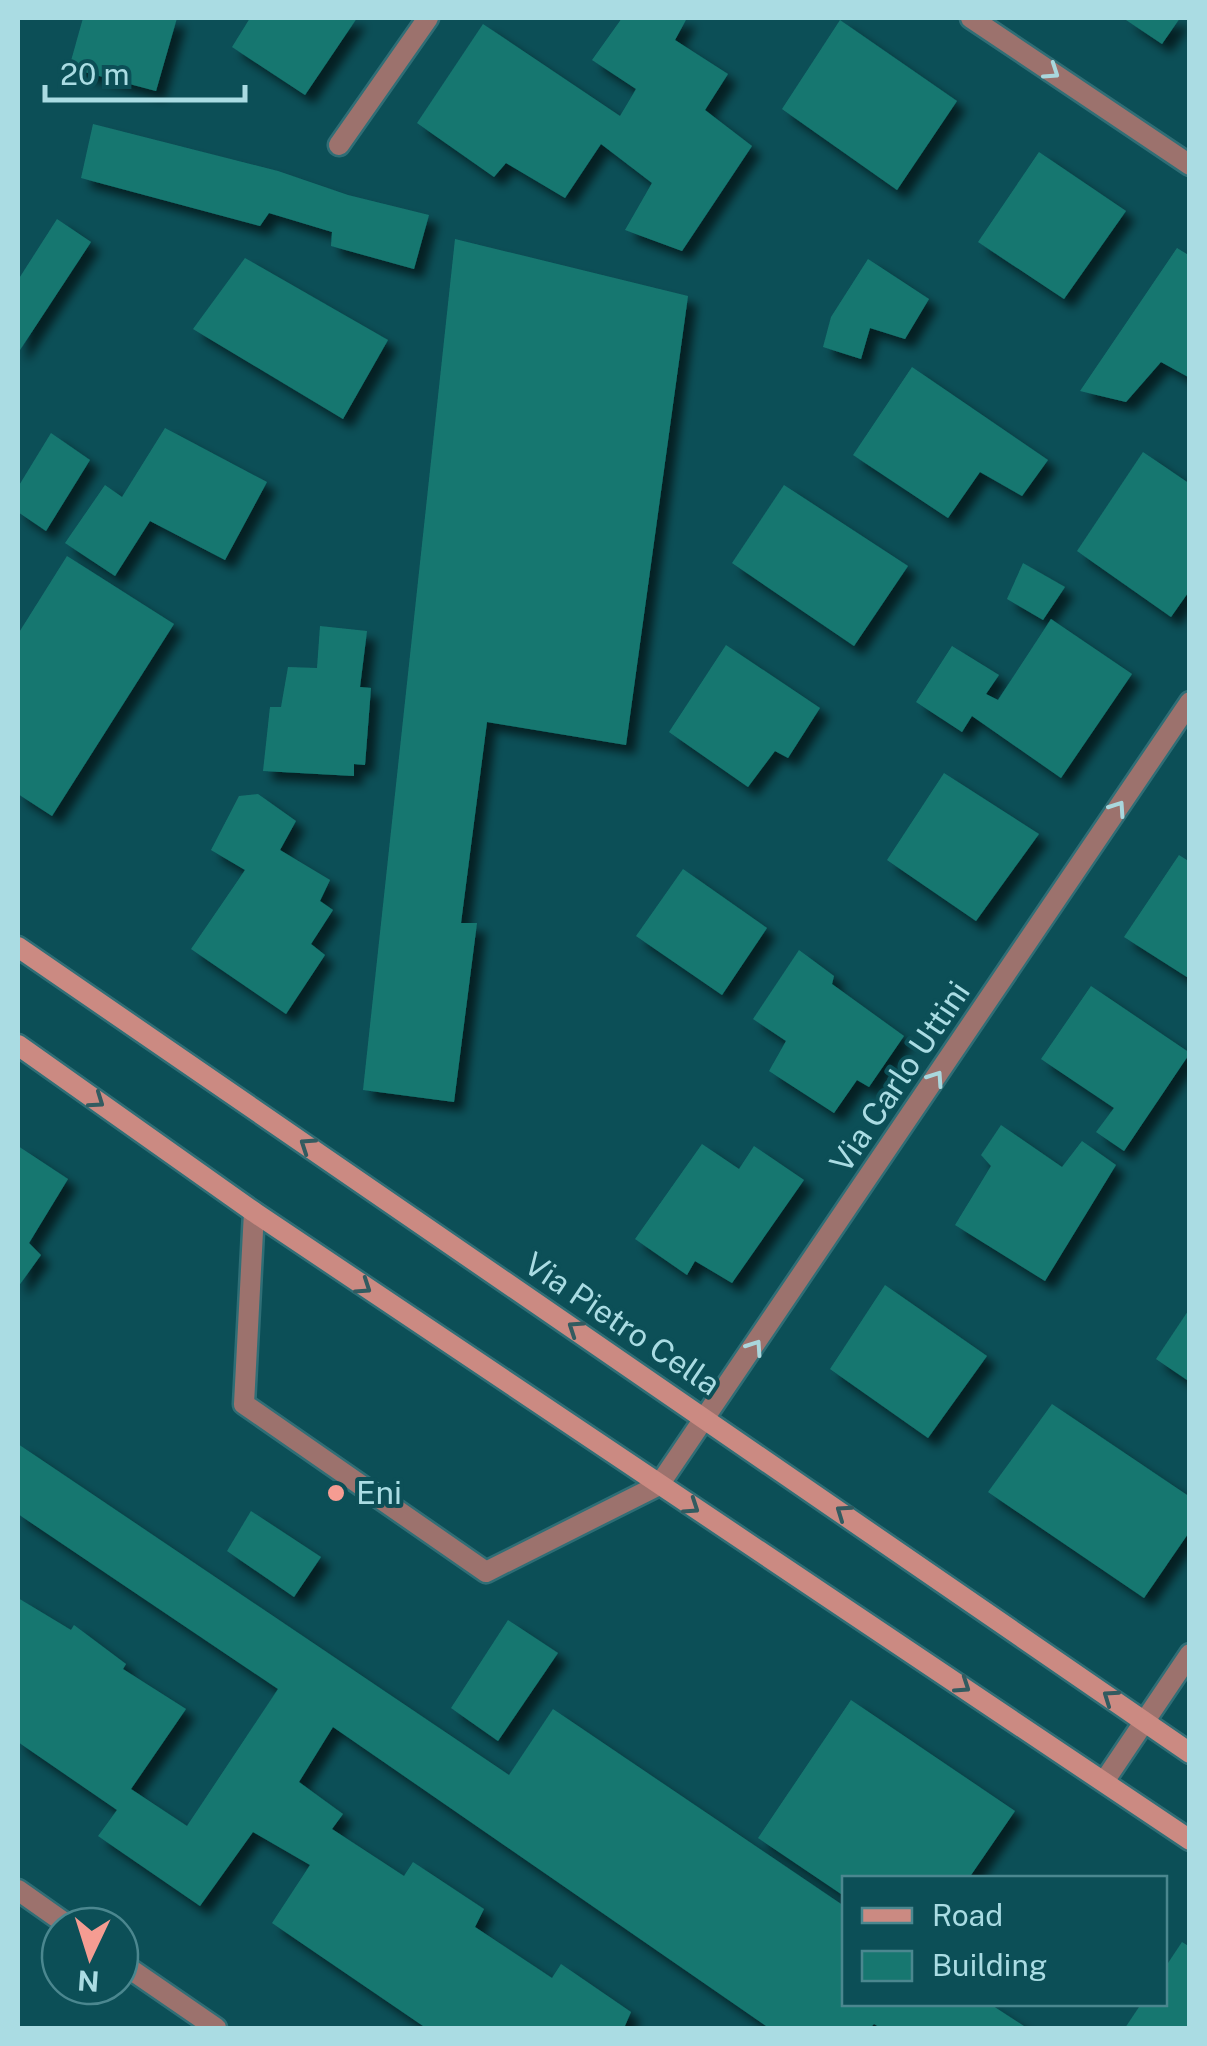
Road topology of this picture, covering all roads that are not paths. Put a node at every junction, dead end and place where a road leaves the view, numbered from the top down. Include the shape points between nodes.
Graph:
1 (428, 18) edge
2 (971, 18) edge
3 (339, 145) dead end
4 (1190, 165) edge
5 (1190, 702) edge
6 (18, 948) edge
7 (18, 1045) edge
8 (254, 1212) junction
9 (708, 1418) junction
10 (659, 1485) junction
11 (1190, 1654) edge
12 (1145, 1722) junction
13 (1190, 1754) edge
14 (1105, 1780) junction
15 (1190, 1840) edge
16 (18, 1890) edge
17 (41, 1906) edge
18 (140, 1976) edge
19 (216, 2028) edge

1 - 3 street
2 -> 4 street
9 -> 5 street, Via Carlo Uttini
9 -> 6 main road, Via Pietro Cella
7 -> 8 main road
8 -> 10 main road
8 - 10 street via 244,1404 486,1572
9 - 10 street, Via Carlo Uttini
12 -> 9 main road, Via Pietro Cella
10 -> 14 main road
11 - 12 street
12 - 13 main road, Via Pietro Cella
12 - 14 street
14 - 15 main road
16 - 17 street
18 - 19 street

